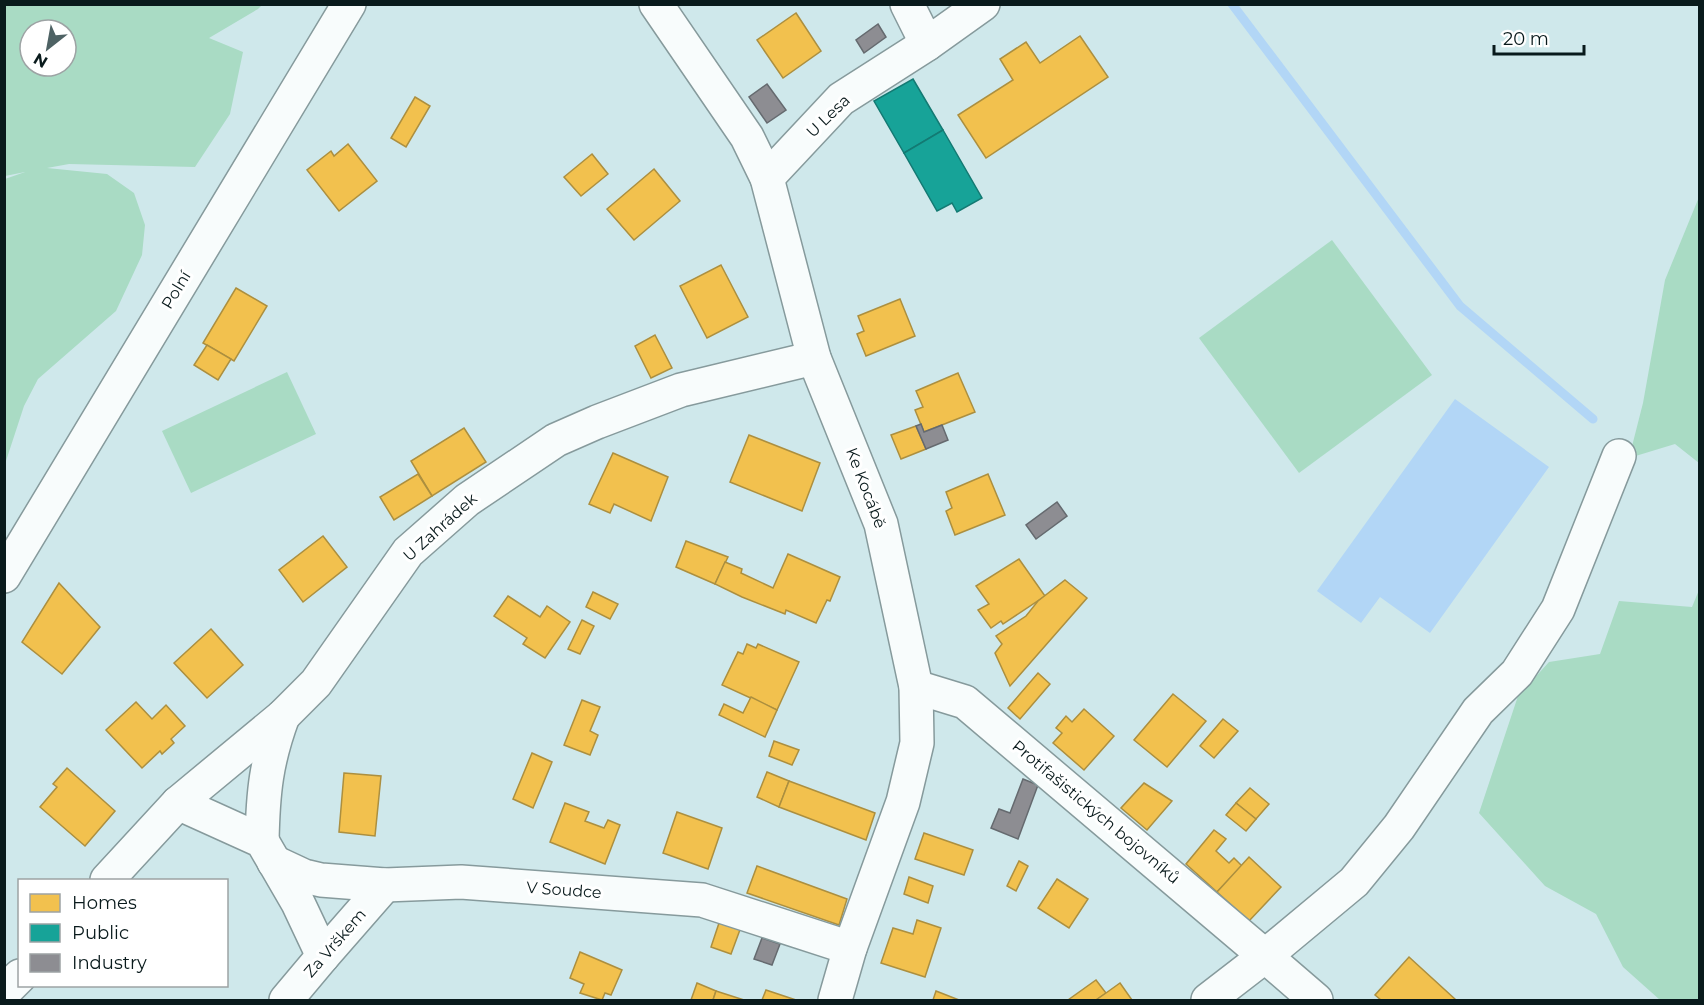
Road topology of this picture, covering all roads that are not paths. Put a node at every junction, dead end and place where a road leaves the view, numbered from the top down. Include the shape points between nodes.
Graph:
1 (349, 4) edge
2 (656, 4) edge
3 (907, 4) edge
4 (983, 4) edge
5 (927, 44) junction
6 (767, 178) junction
7 (814, 358) junction
8 (1619, 456) dead end
9 (4, 576) edge
10 (916, 687) junction
11 (283, 716) junction
12 (178, 803) junction
13 (268, 852) junction
14 (108, 879) edge
15 (385, 885) junction
16 (850, 948) junction
17 (322, 956) junction
18 (1265, 956) junction
19 (18, 978) edge
20 (4, 992) edge
21 (286, 1000) edge
22 (835, 1000) edge
23 (1208, 1000) edge
24 (1316, 1000) edge

1 - 9 street, Polní
2 - 6 street, Ke Kocábě via 747,137
3 - 5 street
4 - 5 street, U Lesa
5 - 6 street, U Lesa via 841,99
6 - 7 street, Ke Kocábě
7 - 10 street, Ke Kocábě via 881,524
7 - 11 street, U Zahrádek via 681,390 597,422 556,440 467,500 408,552 316,683
8 - 18 street via 1558,609 1517,673 1478,711 1399,827 1354,882
10 - 16 street, Ke Kocábě via 917,743 903,802
10 - 18 street, Protifašistických bojovníků via 965,702
11 - 12 street, U Zahrádek
11 - 13 street via 271,750 263,795
12 - 13 street, V Soudce
12 - 14 street, U Zahrádek
13 - 15 street, V Soudce via 304,876
13 - 17 street via 298,903
15 - 16 street, V Soudce via 461,882 702,900
15 - 17 street, Za Vrškem
16 - 22 street, Ke Kocábě
17 - 21 street, Za Vrškem
18 - 23 street
18 - 24 street, Protifašistických bojovníků
19 - 20 street

